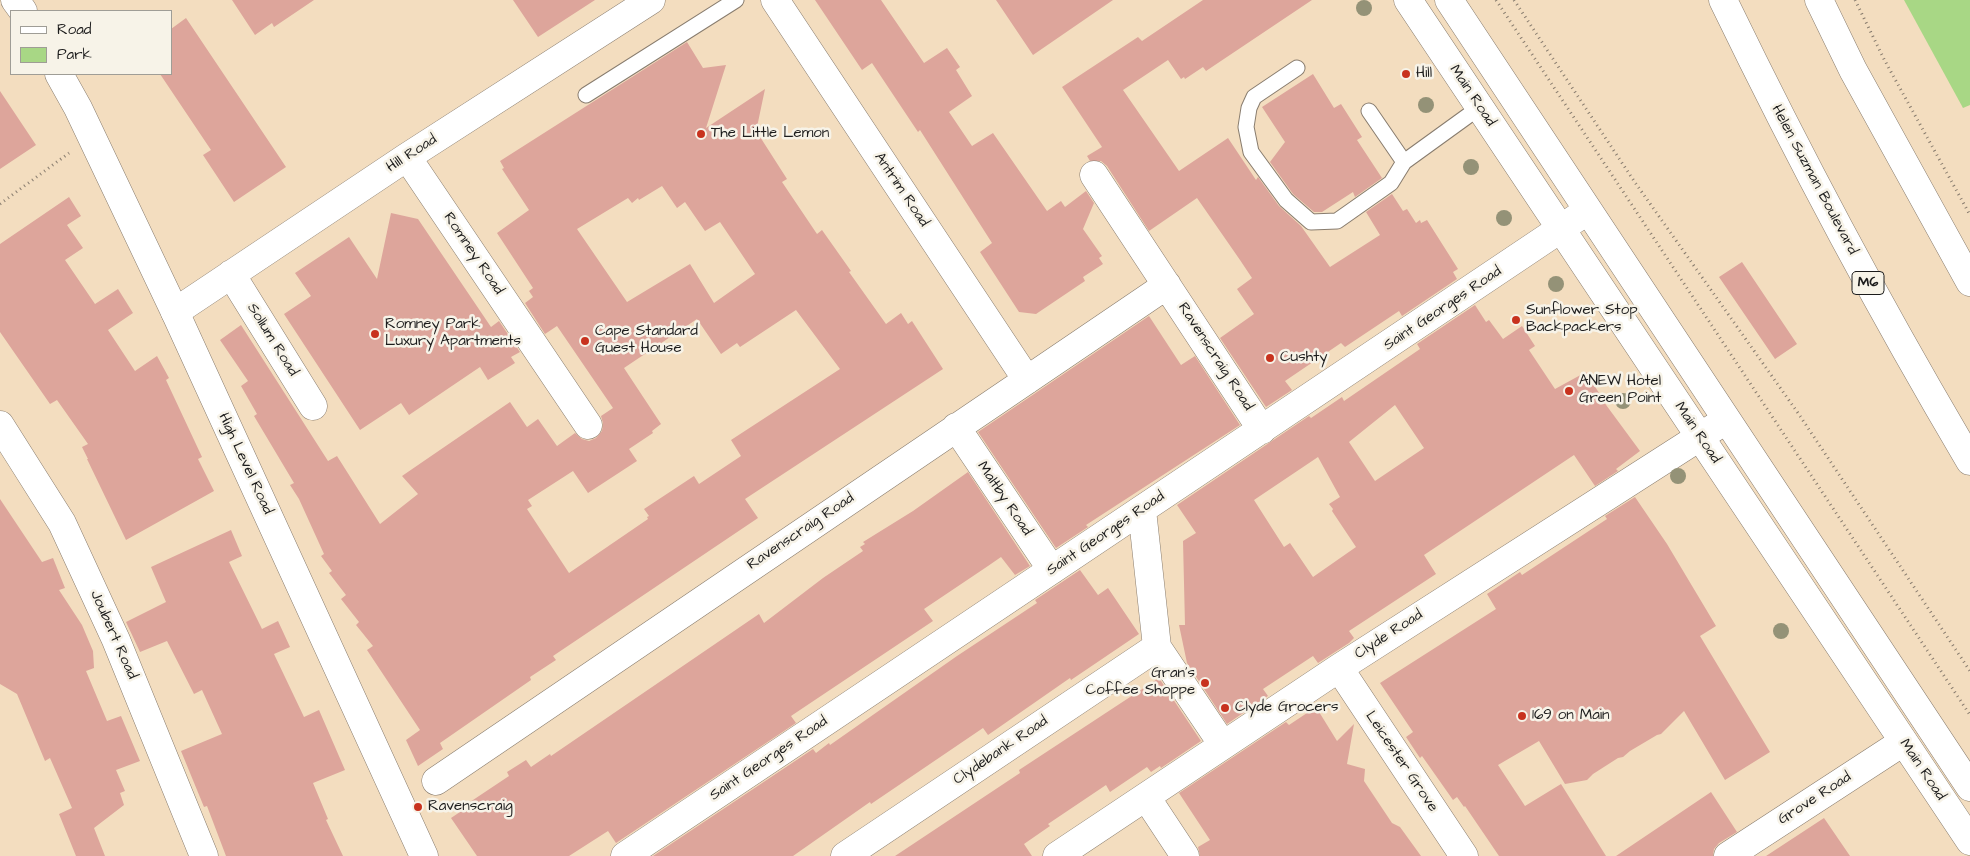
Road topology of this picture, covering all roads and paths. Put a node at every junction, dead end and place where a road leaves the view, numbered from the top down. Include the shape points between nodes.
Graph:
1 (651, 0) edge
2 (736, 0) edge
3 (775, 0) edge
4 (1408, 0) edge
5 (1449, 0) edge
6 (1496, 0) edge
7 (1514, 0) edge
8 (1723, 0) edge
9 (1819, 0) edge
10 (1855, 0) edge
11 (1297, 68) dead end
12 (60, 75) edge
13 (586, 95) dead end
14 (1480, 107) junction
15 (1369, 110) dead end
16 (92, 136) junction
17 (407, 156) junction
18 (1404, 162) junction
19 (1094, 175) dead end
20 (0, 204) edge
21 (1587, 211) junction
22 (1970, 215) edge
23 (1562, 230) junction
24 (231, 274) junction
25 (1970, 282) edge
26 (1167, 285) junction
27 (175, 312) junction
28 (1026, 380) junction
29 (313, 406) dead end
30 (1726, 420) junction
31 (0, 425) edge
32 (588, 426) dead end
33 (956, 427) junction
34 (1262, 430) junction
35 (1700, 438) junction
36 (1970, 461) edge
37 (1142, 510) junction
38 (1052, 570) junction
39 (1157, 647) junction
40 (1339, 668) junction
41 (1970, 671) edge
42 (1970, 715) edge
43 (1903, 742) junction
44 (1223, 744) junction
45 (436, 780) dead end
46 (1970, 787) edge
47 (1146, 797) junction
48 (1970, 841) edge
49 (204, 856) edge
50 (424, 856) edge
51 (624, 856) edge
52 (845, 856) edge
53 (1057, 856) edge
54 (1185, 856) edge
55 (1464, 856) edge
56 (1728, 856) edge

1 - 17 street, Hill Road
2 - 13 lane
3 - 28 street, Antrim Road
4 - 14 street, Main Road
5 - 21 street, Main Road
6 - 42 path
7 - 41 path via 1634,181 1798,413
8 - 36 street, Helen Suzman Boulevard / M6 via 1820,194 1906,354
9 - 25 street
10 - 22 path
11 - 18 lane via 1254,97 1246,127 1251,152 1286,200 1312,222 1337,221 1392,183
12 - 16 street, High Level Road
14 - 18 lane
14 - 23 street, Main Road
15 - 18 lane
16 - 20 path
16 - 27 street, High Level Road
17 - 24 street, Hill Road
17 - 32 street, Romney Road
19 - 26 street, Ravenscraig Road
21 - 23 street, Saint Georges Road
21 - 30 street, Main Road
23 - 34 street, Saint Georges Road
23 - 35 street, Main Road
24 - 27 street, Hill Road
24 - 29 street, Sollum Road
26 - 28 street, Ravenscraig Road
26 - 34 street, Ravenscraig Road
27 - 50 street, High Level Road
28 - 33 street, Ravenscraig Road
30 - 35 street, Clyde Road
30 - 46 street, Main Road
31 - 49 street, Joubert Road via 62,523 116,640
33 - 38 street, Maltby Road
33 - 45 street, Ravenscraig Road
34 - 37 street, Saint Georges Road
35 - 40 street, Clyde Road
35 - 43 street, Main Road
37 - 38 street, Saint Georges Road
37 - 39 street
38 - 51 street, Saint Georges Road
39 - 44 street
39 - 52 street, Clydebank Road
40 - 44 street, Clyde Road
40 - 55 street, Leicester Grove
43 - 48 street, Main Road
43 - 56 street, Grove Road
44 - 47 street, Clyde Road
47 - 53 street, Clyde Road
47 - 54 street

